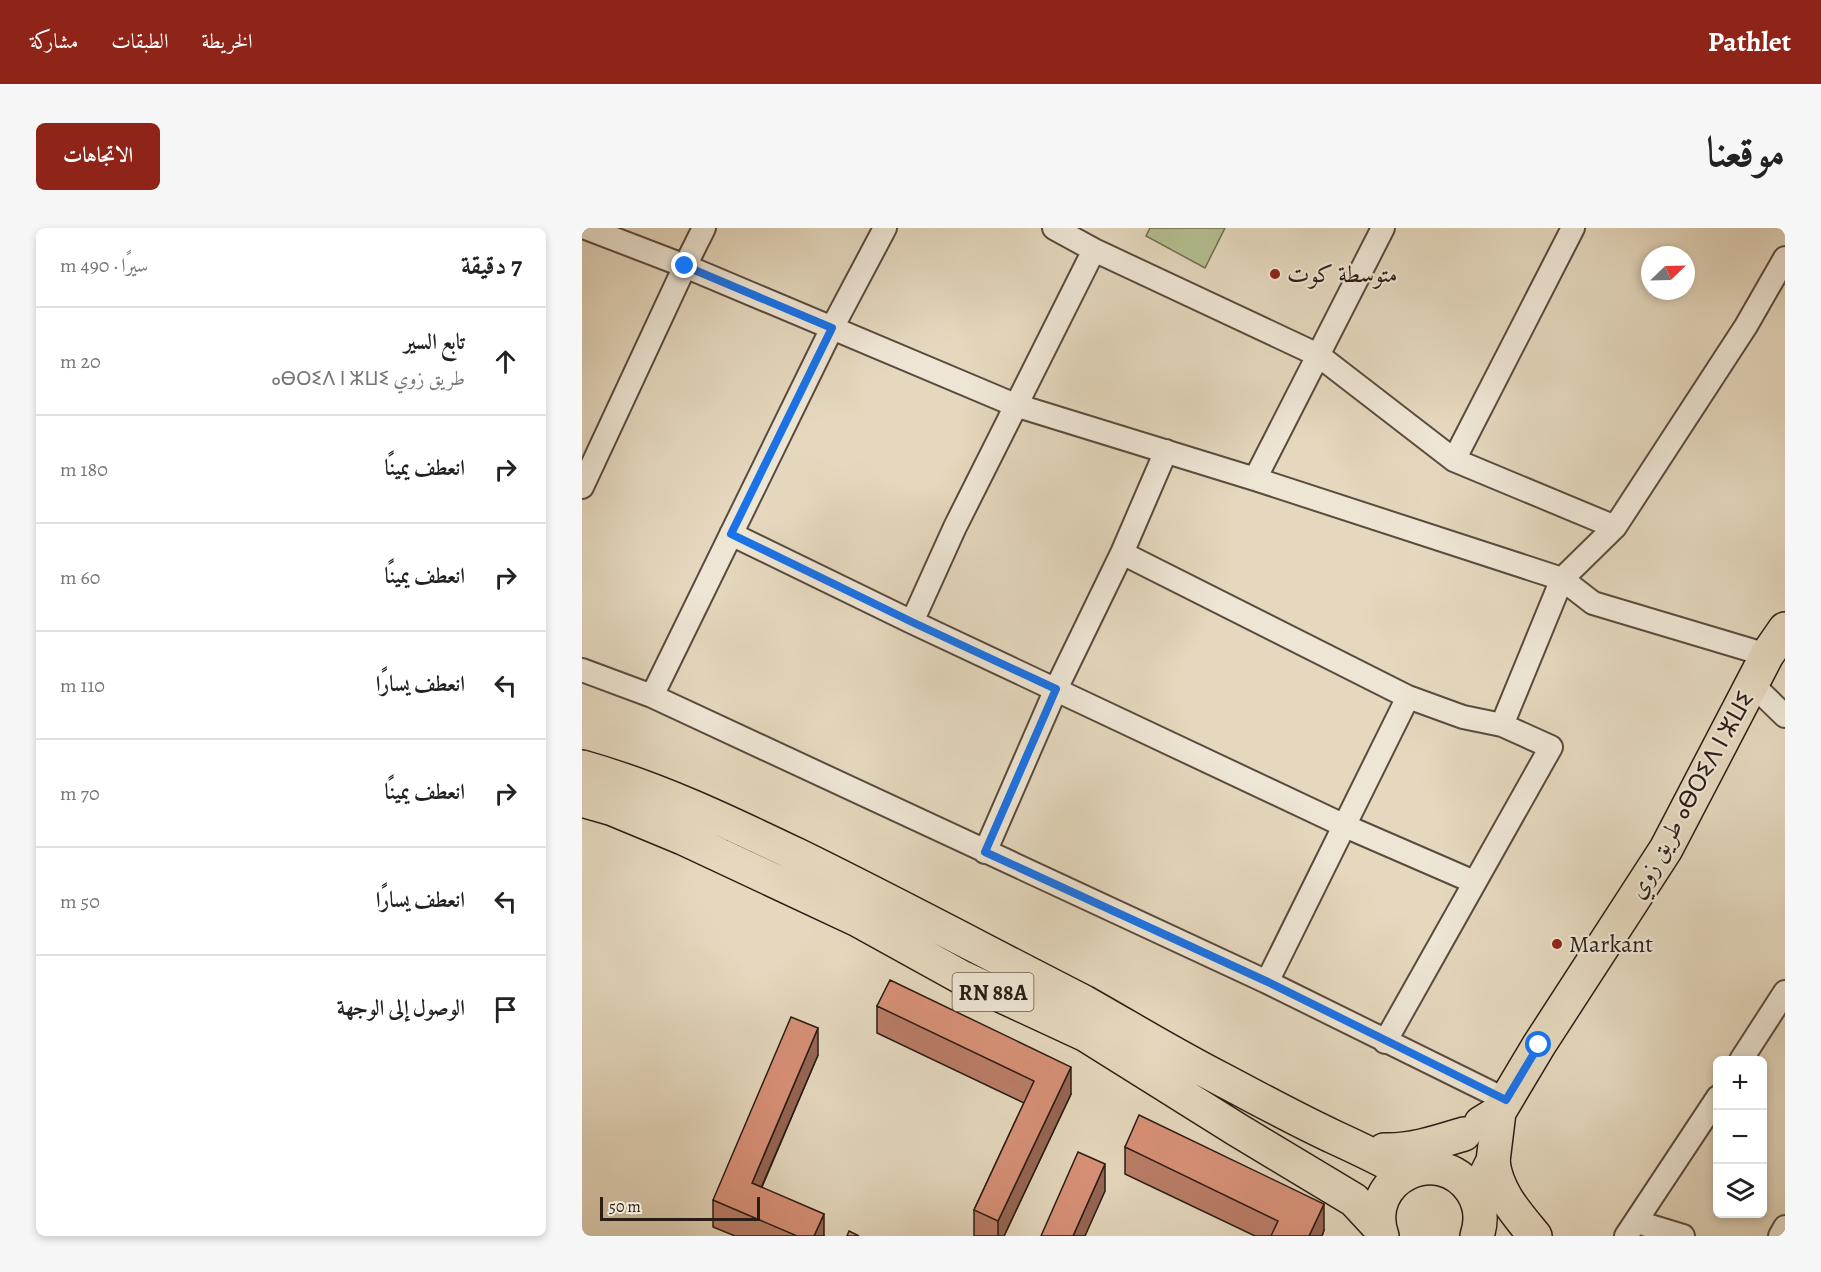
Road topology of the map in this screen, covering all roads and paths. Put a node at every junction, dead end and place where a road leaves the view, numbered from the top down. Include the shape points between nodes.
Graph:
1 (586, 228) edge
2 (704, 228) edge
3 (885, 228) edge
4 (1054, 228) edge
5 (1383, 228) edge
6 (1573, 228) edge
7 (1094, 250) junction
8 (1785, 258) edge
9 (685, 266) junction
10 (832, 328) junction
11 (1318, 355) junction
12 (1015, 405) junction
13 (1166, 451) junction
14 (1454, 460) junction
15 (1255, 479) junction
16 (582, 487) edge
17 (1615, 527) junction
18 (731, 534) junction
19 (1122, 553) junction
20 (1562, 579) junction
21 (912, 622) junction
22 (1776, 642) edge
23 (582, 670) edge
24 (1752, 684) junction
25 (1056, 689) junction
26 (652, 696) junction
27 (1408, 698) junction
28 (1785, 716) edge
29 (1502, 725) junction
30 (582, 767) edge
31 (582, 800) edge
32 (1345, 826) junction
33 (985, 852) junction
34 (1474, 882) junction
35 (1268, 982) junction
36 (1785, 992) edge
37 (1385, 1042) junction
38 (1744, 1056) edge
39 (1713, 1105) edge
40 (1502, 1106) junction
41 (1464, 1134) junction
42 (1363, 1149) junction
43 (1493, 1161) junction
44 (1414, 1170) junction
45 (1478, 1215) edge
46 (1785, 1227) edge
47 (1632, 1229) edge
48 (1372, 1233) edge
49 (1535, 1236) edge
50 (1683, 1236) edge
51 (1780, 1236) edge

1 - 9 street
2 - 9 street
3 - 10 street
4 - 7 street
5 - 11 street
6 - 14 street
7 - 11 street
7 - 12 street
8 - 17 street via 1746,326
9 - 10 street
9 - 16 street
10 - 12 street
10 - 18 street
11 - 14 street
11 - 15 street
12 - 13 street
12 - 21 street
13 - 15 street
13 - 19 street
14 - 17 street
15 - 20 street
17 - 20 street
18 - 21 street
18 - 26 street
19 - 25 street
19 - 27 street
20 - 22 street via 1593,603
20 - 29 street
21 - 25 street
22 - 24 main road, طريق زوي ⴰⴱⵔⵉⴷ ⵏ ⵣⵡⵉ
23 - 26 street
24 - 28 street
24 - 40 main road, طريق زوي ⴰⴱⵔⵉⴷ ⵏ ⵣⵡⵉ via 1666,849
25 - 32 street
25 - 33 street
26 - 33 street
27 - 29 street via 1463,717
27 - 32 street
29 - 34 street via 1551,747
30 - 42 main road via 623,778 700,808 820,866 1084,1002 1165,1050
31 - 48 main road, RN 88A via 613,809 713,852 1086,1035 1354,1200
32 - 34 street
32 - 35 street
33 - 35 street
34 - 37 street
35 - 37 street
36 - 38 street
37 - 40 street
39 - 47 street
40 - 41 main road
40 - 43 main road
41 - 42 main road via 1396,1150
41 - 44 main road
42 - 44 main road
43 - 45 main road
43 - 49 main road via 1494,1175 1511,1208
44 - 45 main road via 1438,1168 1453,1173 1467,1183
44 - 48 main road via 1393,1182 1383,1195
45 - 49 main road
46 - 51 street
47 - 50 street

